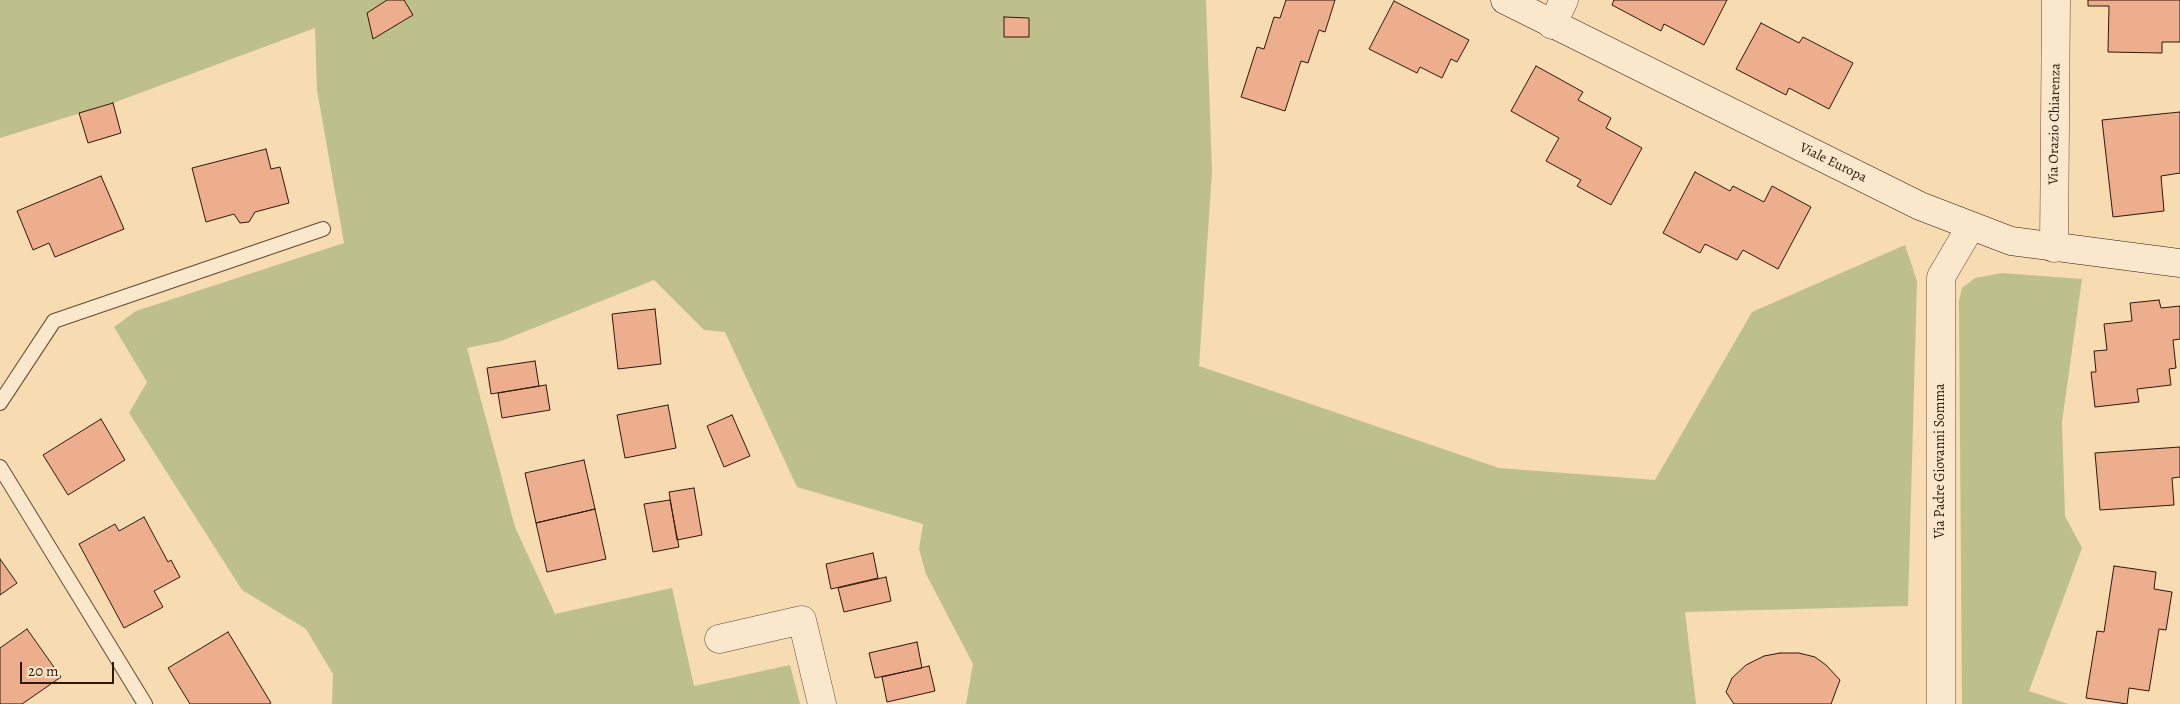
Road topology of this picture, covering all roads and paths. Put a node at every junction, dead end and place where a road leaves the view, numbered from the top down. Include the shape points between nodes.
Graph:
1 (1506, 0) edge
2 (1564, 0) edge
3 (2056, 0) edge
4 (1552, 25) junction
5 (1972, 226) junction
6 (323, 229) dead end
7 (2054, 248) junction
8 (2180, 263) edge
9 (0, 403) edge
10 (0, 468) edge
11 (718, 639) dead end
12 (145, 704) edge
13 (822, 704) edge
14 (1941, 704) edge

1 - 4 street, Viale Europa
2 - 4 street
3 - 7 street, Via Orazio Chiarenza
4 - 5 street, Viale Europa via 1920,206
5 - 7 street, Viale Europa via 2010,241
5 - 14 street, Via Padre Giovanni Somma via 1941,277
6 - 9 lane via 54,321
7 - 8 street, Viale Europa
10 - 12 lane
11 - 13 street via 802,620

